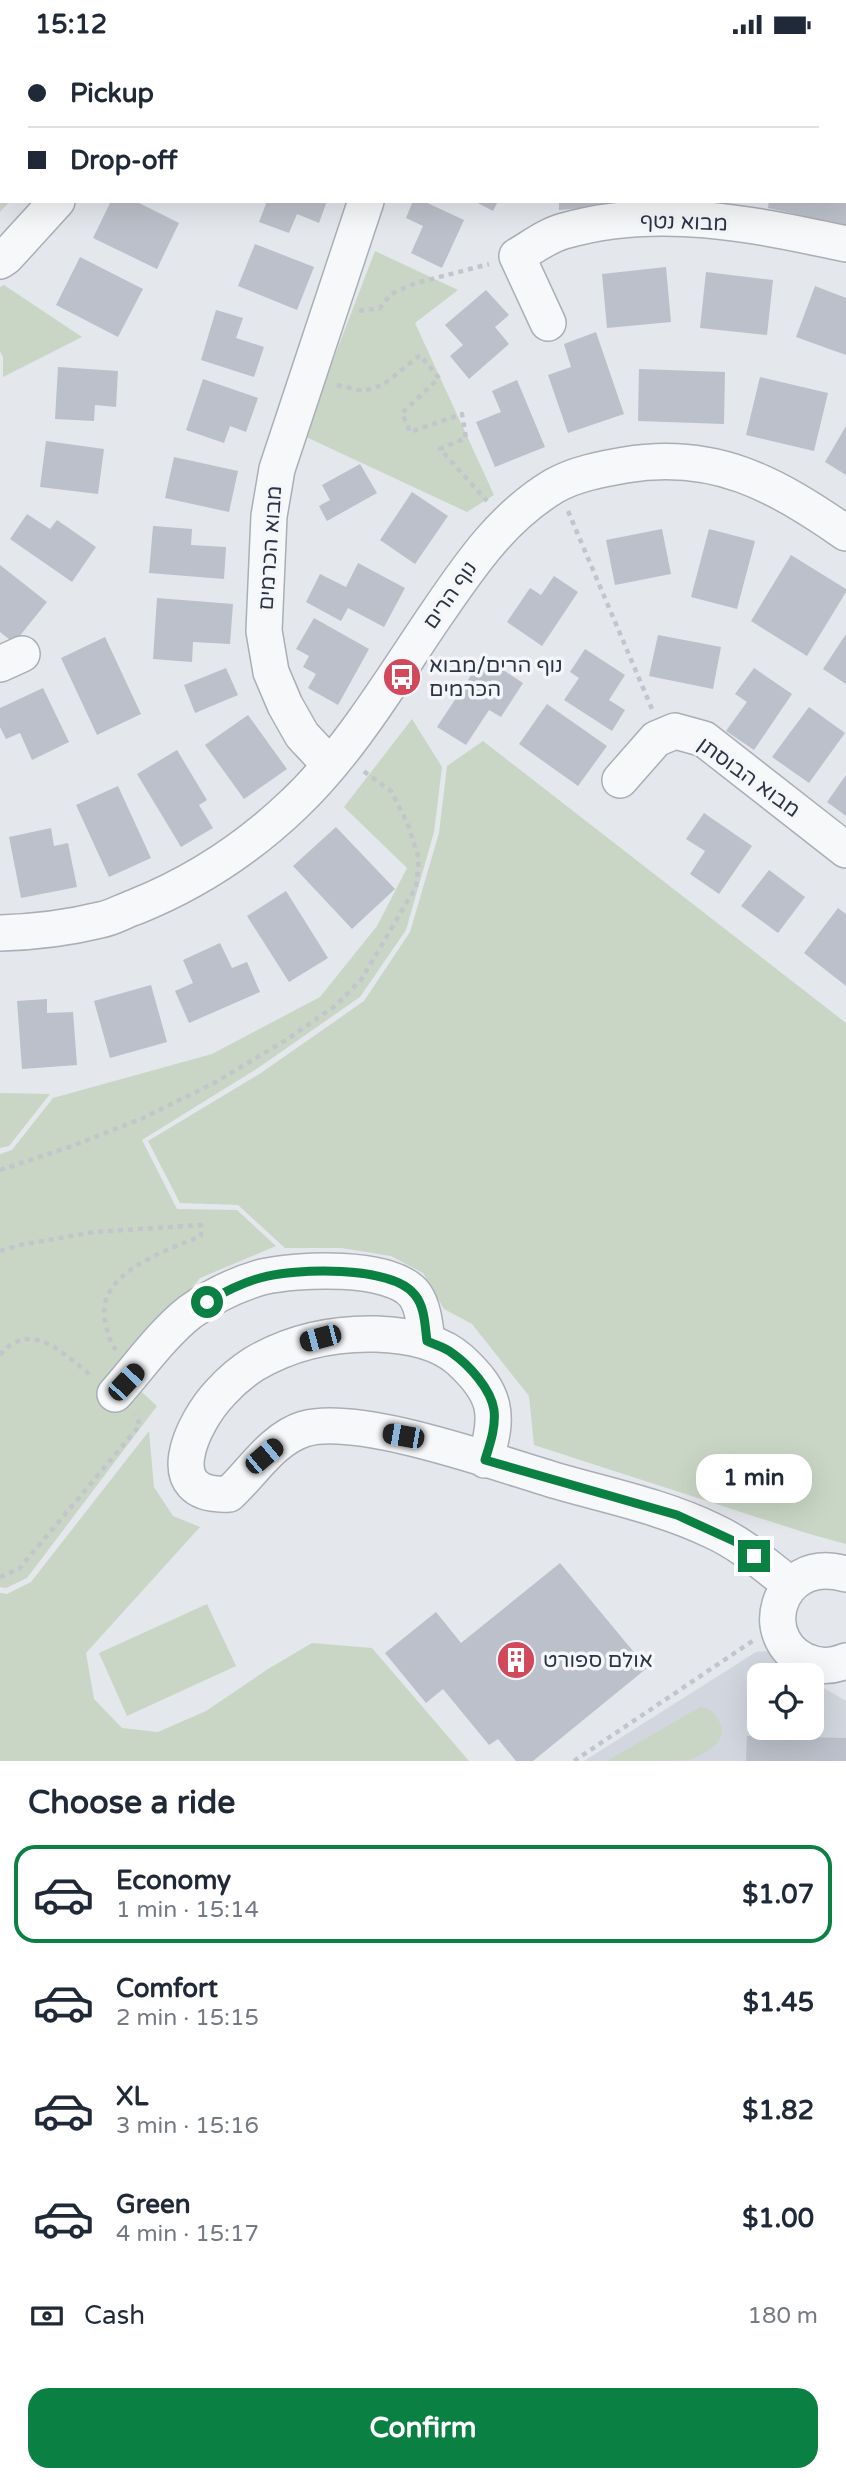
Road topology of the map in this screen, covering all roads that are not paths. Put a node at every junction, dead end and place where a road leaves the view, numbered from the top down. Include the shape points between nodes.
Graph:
1 (55, 203) edge
2 (365, 203) edge
3 (846, 244) edge
4 (0, 261) edge
5 (548, 323) dead end
6 (846, 533) edge
7 (334, 758) junction
8 (620, 780) dead end
9 (846, 850) edge
10 (0, 933) edge
11 (427, 1341) junction
12 (126, 1382) road end
13 (485, 1460) junction
14 (846, 1574) edge
15 (791, 1585) junction
16 (838, 1668) edge

1 - 4 street
2 - 7 street, מבוא הכרמים via 277,469 269,516 264,631 271,672 302,735
3 - 5 street, מבוא נטף via 730,222 657,217 562,231 517,256
6 - 7 street, נוף הרים via 767,485 727,469 688,461 614,467 556,485 492,537
7 - 10 street, נוף הרים via 295,803 244,847 197,879 102,920
8 - 9 street, מבוא הבוסתן via 656,739 675,731 704,739
11 - 12 street via 420,1306 404,1286 379,1276 301,1271 261,1277 225,1291 189,1313
11 - 13 street via 450,1351 486,1390 494,1408 494,1429
11 - 13 street via 372,1334 320,1338 290,1346 253,1365 221,1392 201,1419 187,1448 189,1480 201,1491 229,1494 282,1442 304,1429 331,1426 403,1436
13 - 15 street via 677,1515 736,1542
14 - 15 street via 830,1569 813,1571
15 - 16 street via 779,1608 783,1640 805,1661

